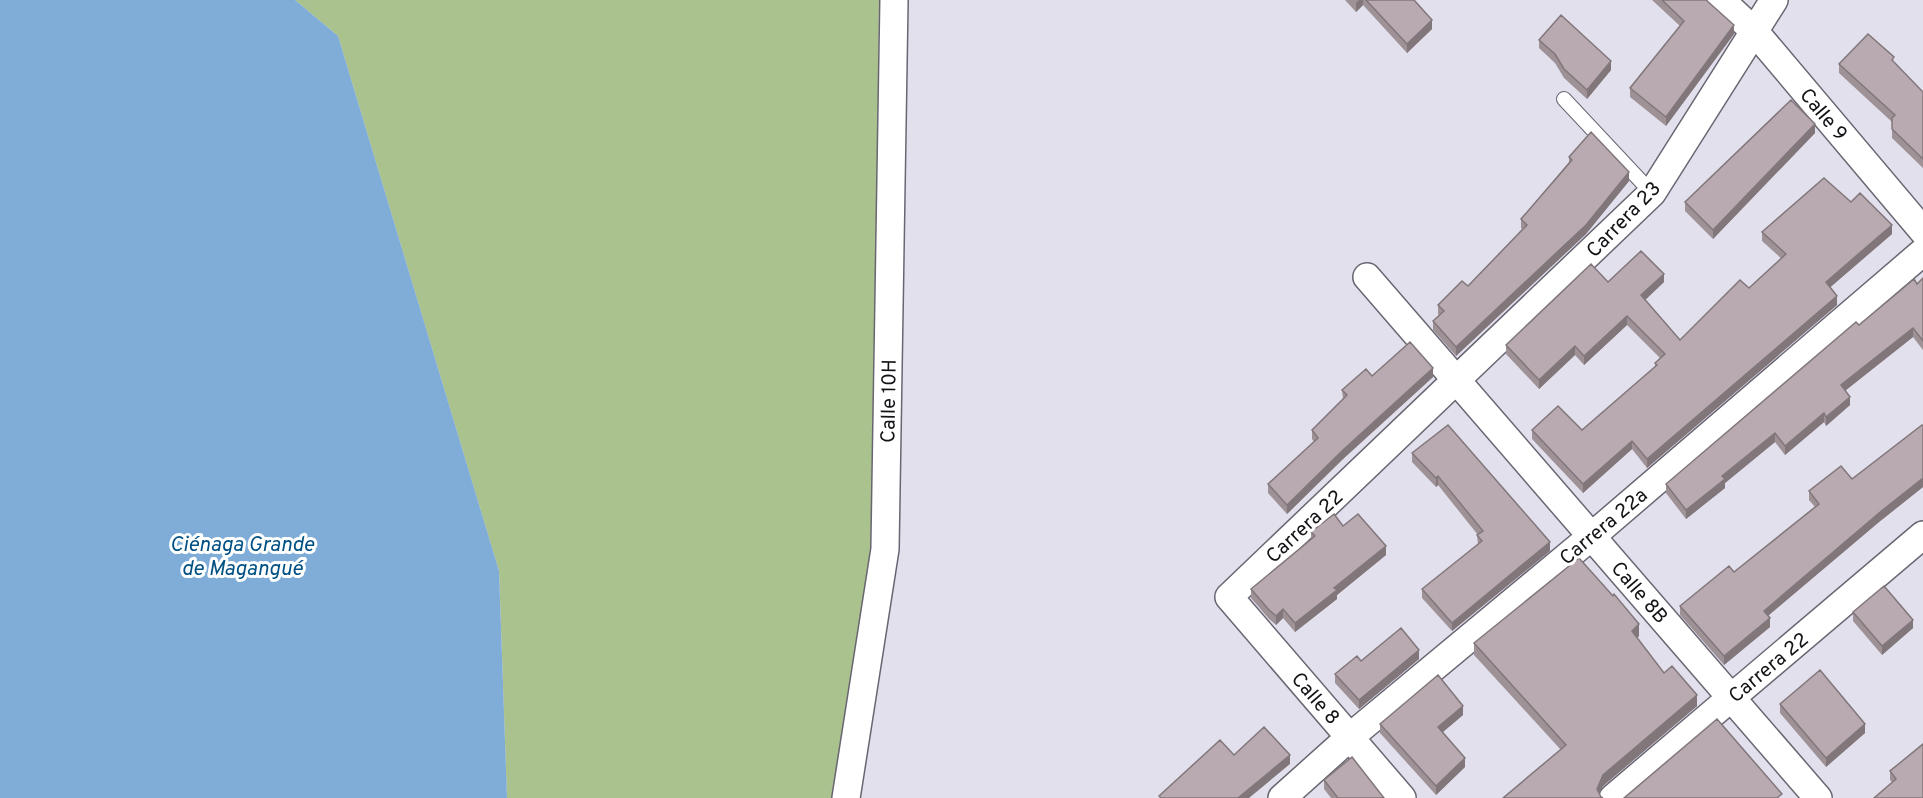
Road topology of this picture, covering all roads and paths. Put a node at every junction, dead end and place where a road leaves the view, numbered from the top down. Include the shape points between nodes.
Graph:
1 (894, 0) edge
2 (1721, 0) edge
3 (1774, 0) edge
4 (1755, 32) junction
5 (1564, 99) dead end
6 (1652, 193) junction
7 (1923, 231) edge
8 (1923, 252) edge
9 (1367, 277) dead end
10 (1458, 381) junction
11 (1923, 535) edge
12 (1592, 536) junction
13 (1229, 597) joint
14 (1731, 698) junction
15 (1350, 737) junction
16 (846, 798) edge
17 (1281, 798) edge
18 (1402, 798) edge
19 (1613, 798) edge
20 (1818, 798) edge

1 - 16 street, Calle 10H via 885,549
2 - 4 street, Calle 9
3 - 4 street, Carrera 23
4 - 6 street, Carrera 23
4 - 7 street, Calle 9
5 - 6 lane
6 - 10 street, Carrera 23
8 - 12 street, Carrera 22a
9 - 10 street, Calle 8B
10 - 12 street, Calle 8B
10 - 13 street, Carrera 22
11 - 14 street, Carrera 22
12 - 14 street, Calle 8B
12 - 15 street, Carrera 22a
13 - 15 street, Calle 8
14 - 19 street, Carrera 22
14 - 20 street, Calle 8B
15 - 17 street, Carrera 22a
15 - 18 street, Calle 8

